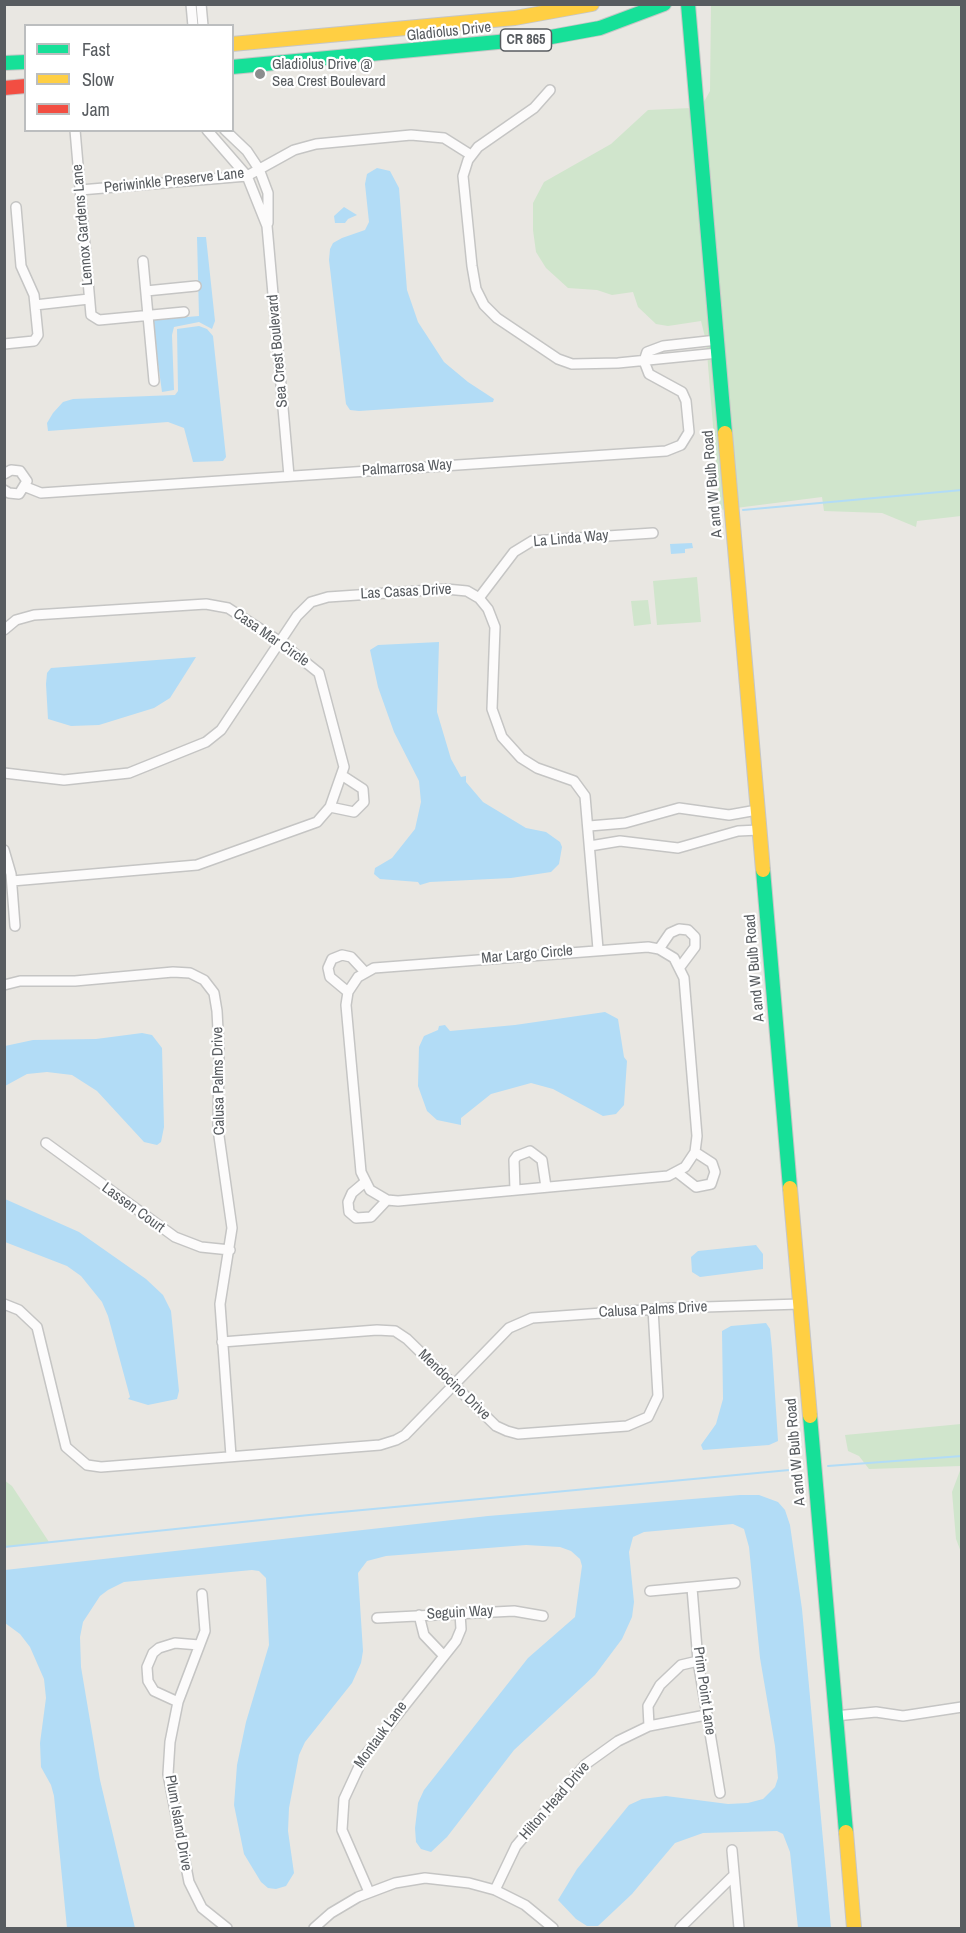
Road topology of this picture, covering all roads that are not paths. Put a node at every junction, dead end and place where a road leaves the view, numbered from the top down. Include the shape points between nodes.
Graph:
1 (191, 4) edge
2 (201, 4) edge
3 (592, 4) edge
4 (664, 4) edge
5 (688, 4) edge
6 (193, 24) edge
7 (203, 24) edge
8 (234, 44) edge
9 (24, 62) edge
10 (4, 63) edge
11 (234, 67) edge
12 (24, 86) edge
13 (4, 88) edge
14 (550, 90) dead end
15 (75, 132) edge
16 (209, 132) edge
17 (227, 132) edge
18 (471, 156) junction
19 (259, 169) junction
20 (247, 176) junction
21 (80, 190) junction
22 (16, 207) dead end
23 (267, 226) junction
24 (143, 261) dead end
25 (196, 286) dead end
26 (146, 291) junction
27 (89, 299) junction
28 (35, 305) junction
29 (184, 312) dead end
30 (148, 316) junction
31 (4, 344) edge
32 (717, 346) junction
33 (644, 361) junction
34 (154, 381) dead end
35 (4, 474) edge
36 (290, 476) junction
37 (26, 487) junction
38 (4, 490) edge
39 (653, 533) dead end
40 (479, 598) junction
41 (4, 630) edge
42 (279, 641) junction
43 (4, 773) edge
44 (343, 776) junction
45 (330, 807) junction
46 (757, 810) junction
47 (589, 826) junction
48 (759, 830) junction
49 (590, 846) junction
50 (4, 850) edge
51 (12, 881) junction
52 (15, 926) dead end
53 (598, 949) junction
54 (659, 949) junction
55 (680, 967) junction
56 (365, 972) junction
57 (4, 984) edge
58 (348, 992) junction
59 (46, 1143) dead end
60 (695, 1152) junction
61 (678, 1173) junction
62 (364, 1182) junction
63 (546, 1187) junction
64 (515, 1190) junction
65 (387, 1200) junction
66 (230, 1250) junction
67 (4, 1304) edge
68 (800, 1304) junction
69 (653, 1309) junction
70 (222, 1342) junction
71 (453, 1385) junction
72 (231, 1456) junction
73 (735, 1584) dead end
74 (692, 1588) junction
75 (650, 1591) dead end
76 (202, 1594) dead end
77 (460, 1613) junction
78 (420, 1616) junction
79 (543, 1616) dead end
80 (377, 1618) dead end
81 (199, 1645) junction
82 (444, 1656) junction
83 (698, 1661) junction
84 (178, 1702) junction
85 (962, 1707) edge
86 (706, 1715) junction
87 (835, 1716) junction
88 (649, 1726) junction
89 (720, 1793) dead end
90 (732, 1850) dead end
91 (734, 1875) junction
92 (495, 1890) junction
93 (369, 1892) junction
94 (227, 1929) edge
95 (314, 1929) edge
96 (553, 1929) edge
97 (680, 1929) edge
98 (739, 1929) edge
99 (854, 1929) edge

1 - 6 street
2 - 7 street
3 - 8 street, Gladiolus Drive / CR 865 via 515,18
4 - 11 street, Gladiolus Drive / CR 865 via 600,28 551,37
5 - 32 street, A and W Bulb Road
9 - 10 street
12 - 13 street
14 - 18 street via 534,108
15 - 21 street, Lennox Gardens Lane
16 - 20 street, Sea Crest Boulevard
17 - 19 street, Sea Crest Boulevard
18 - 19 street, Periwinkle Preserve Lane via 444,138 411,135 316,144 294,150
18 - 33 street via 463,176 472,266 484,305 558,359 572,364
19 - 20 street, Periwinkle Preserve Lane
19 - 23 street, Sea Crest Boulevard via 270,207
20 - 21 street, Periwinkle Preserve Lane
20 - 23 street, Sea Crest Boulevard
21 - 27 street, Lennox Gardens Lane
22 - 28 street via 21,266
23 - 36 street, Sea Crest Boulevard
24 - 26 street
25 - 26 street
26 - 30 street
27 - 28 street
27 - 30 street, Lennox Gardens Lane via 93,318
28 - 31 street via 38,335 34,341
29 - 30 street
30 - 34 street
32 - 33 street via 663,346 647,352
32 - 46 street, A and W Bulb Road
33 - 36 street, Palmarrosa Way via 649,374 682,392 686,400 689,432 681,445 666,451
35 - 37 street via 20,471 26,478
36 - 37 street, Palmarrosa Way via 41,493
37 - 38 street, Palmarrosa Way via 15,495
39 - 40 street, La Linda Way via 532,541 514,552
40 - 42 street, Las Casas Drive via 467,591 446,589 319,598 304,608
40 - 47 street via 495,627 491,698 498,729 521,758 537,768 565,776 581,788 588,806
41 - 42 street, Casa Mar Circle via 16,620 34,615 214,604 228,608
42 - 43 street, Las Casas Drive via 221,730 206,742 129,773 64,780
42 - 44 street, Casa Mar Circle via 319,673 343,757
44 - 45 street, Casa Mar Circle
44 - 45 street via 363,789 364,802 354,812
45 - 51 street, Casa Mar Circle via 317,822 189,867
46 - 47 street via 729,815 680,808 624,823
46 - 48 street, A and W Bulb Road
47 - 49 street
48 - 49 street via 738,831 678,848 620,841
48 - 68 street, A and W Bulb Road
49 - 53 street
50 - 51 street
51 - 52 street
53 - 54 street, Mar Largo Circle
53 - 56 street, Mar Largo Circle via 374,968
54 - 55 street
54 - 55 street via 670,933 688,930 695,947
55 - 60 street via 696,1123
56 - 58 street
56 - 58 street via 351,957 332,959 330,977
57 - 66 street, Calusa Palms Drive via 173,972 190,973 204,980 214,993 217,1011 218,1129 232,1228
58 - 62 street via 346,1005
59 - 66 street, Lassen Court via 175,1237 201,1247
60 - 61 street
60 - 61 street via 712,1163 715,1172 711,1184 696,1187
61 - 63 street
62 - 65 street
62 - 65 street via 348,1203 349,1212 356,1218 371,1217
63 - 64 street
63 - 64 street via 542,1160 530,1151 514,1160
64 - 65 street
66 - 70 street, Calusa Palms Drive via 220,1304
67 - 72 street, Calusa Palms Drive via 19,1310 37,1327 66,1447 75,1457 87,1465 101,1467
68 - 69 street, Calusa Palms Drive
68 - 87 street, A and W Bulb Road
69 - 71 street, Calusa Palms Drive via 522,1321 509,1328
69 - 71 street, Mendocino Drive via 658,1396 648,1417 636,1423 518,1434 496,1426
70 - 71 street, Mendocino Drive via 395,1331
70 - 72 street, Calusa Palms Drive
71 - 72 street, Calusa Palms Drive via 396,1440 380,1445
73 - 74 street
74 - 75 street
74 - 83 street, Prim Point Lane
76 - 81 street, Plum Island Drive via 206,1626
77 - 78 street, Seguin Way
77 - 79 street, Seguin Way via 514,1611
77 - 82 street, Montauk Lane via 461,1629
78 - 80 street, Seguin Way
78 - 82 street via 424,1635
81 - 84 street, Plum Island Drive
81 - 84 street via 167,1645 153,1653 147,1667 154,1691
82 - 93 street, Montauk Lane via 363,1758 344,1799 342,1830
83 - 86 street, Prim Point Lane
83 - 88 street via 681,1665 660,1685 648,1706
84 - 94 street, Plum Island Drive via 168,1774 189,1882 202,1908
85 - 87 street via 903,1716 876,1712
86 - 88 street, Hilton Head Drive
86 - 89 street, Prim Point Lane
87 - 99 street, A and W Bulb Road
88 - 92 street, Hilton Head Drive via 601,1752 574,1776 516,1846
90 - 91 street
91 - 97 street
91 - 98 street
92 - 93 street via 425,1878
92 - 96 street via 525,1905
93 - 95 street via 332,1913

